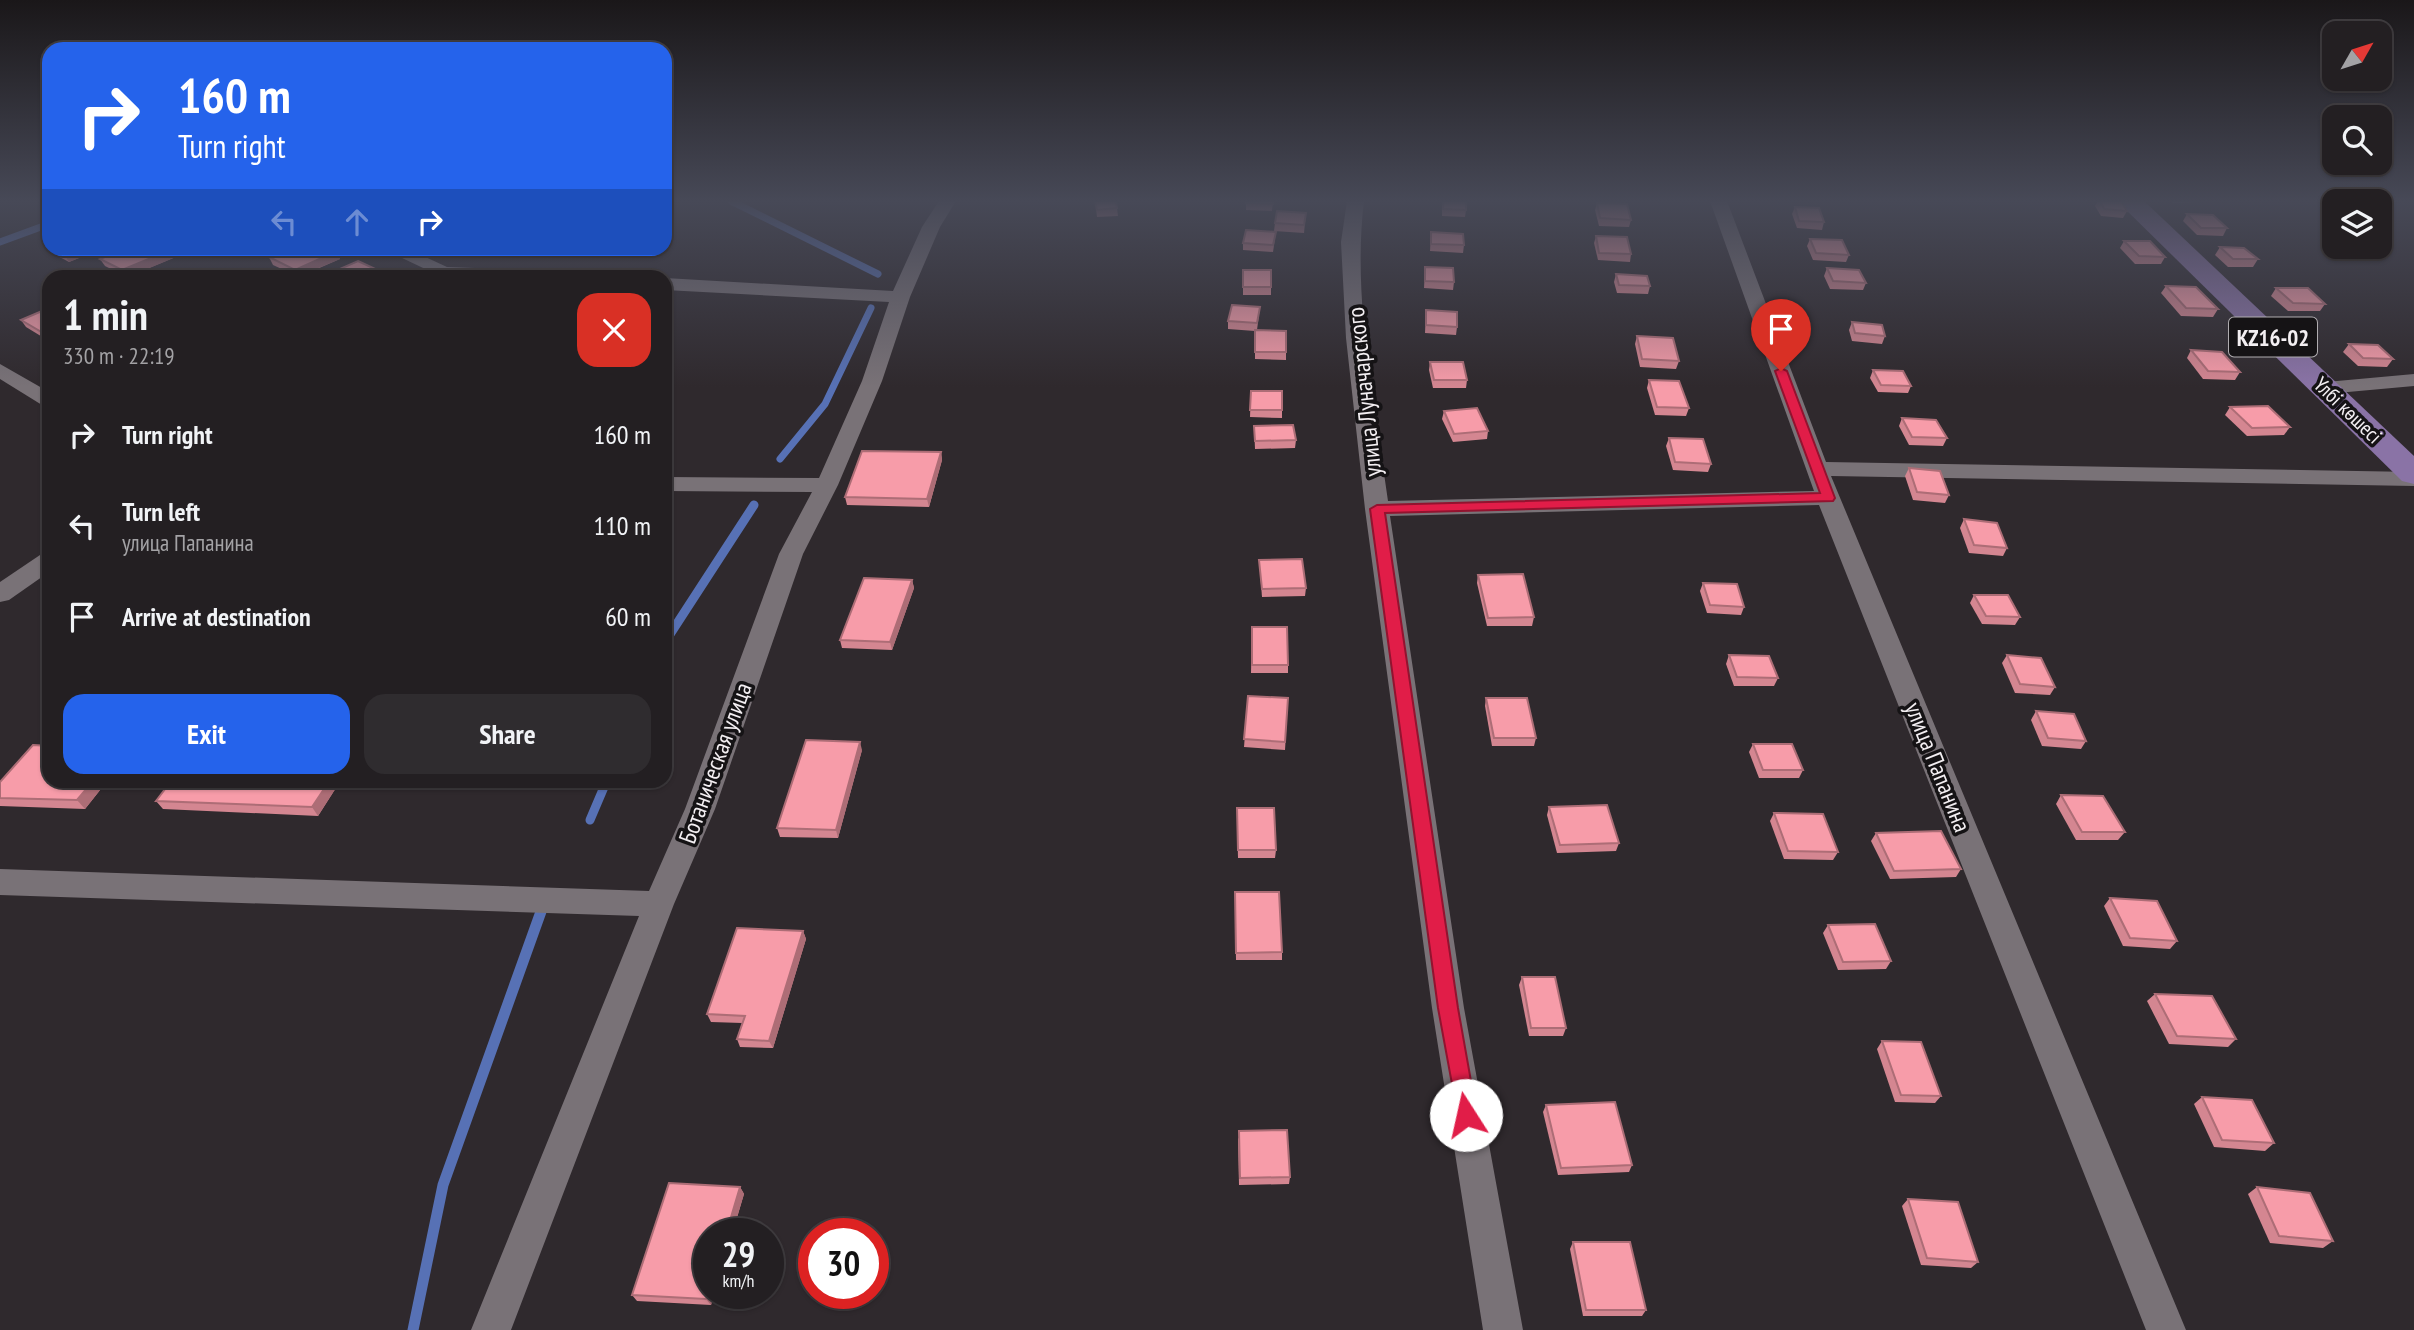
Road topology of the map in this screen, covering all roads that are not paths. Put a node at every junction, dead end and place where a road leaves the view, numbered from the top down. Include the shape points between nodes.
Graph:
1 (915, 263) edge
2 (1351, 263) edge
3 (1741, 263) edge
4 (2195, 263) edge
5 (672, 284) edge
6 (900, 297) junction
7 (0, 370) edge
8 (2414, 380) edge
9 (2326, 387) junction
10 (42, 397) edge
11 (1817, 469) junction
12 (2414, 474) edge
13 (2414, 479) edge
14 (672, 484) edge
15 (827, 485) junction
16 (1828, 498) junction
17 (1377, 509) junction
18 (42, 566) edge
19 (0, 594) edge
20 (0, 882) edge
21 (659, 904) junction
22 (491, 1330) edge
23 (1503, 1330) edge
24 (2165, 1330) edge

1 - 6 street, Ботаническая улица
2 - 17 street, улица Луначарского
3 - 11 street, улица Папанина
4 - 9 main road, Үлбі көшесі / KZ16-02
5 - 6 street
6 - 15 street, Ботаническая улица via 872,381
7 - 10 street
8 - 9 street
9 - 12 main road, Үлбі көшесі / KZ16-02
11 - 13 street
11 - 16 street, улица Папанина
14 - 15 street
15 - 21 street, Ботаническая улица via 790,554 700,809
16 - 17 street
16 - 24 street, улица Папанина
17 - 23 street, улица Луначарского via 1448,1008
18 - 19 street
20 - 21 street
21 - 22 street, Ботаническая улица

